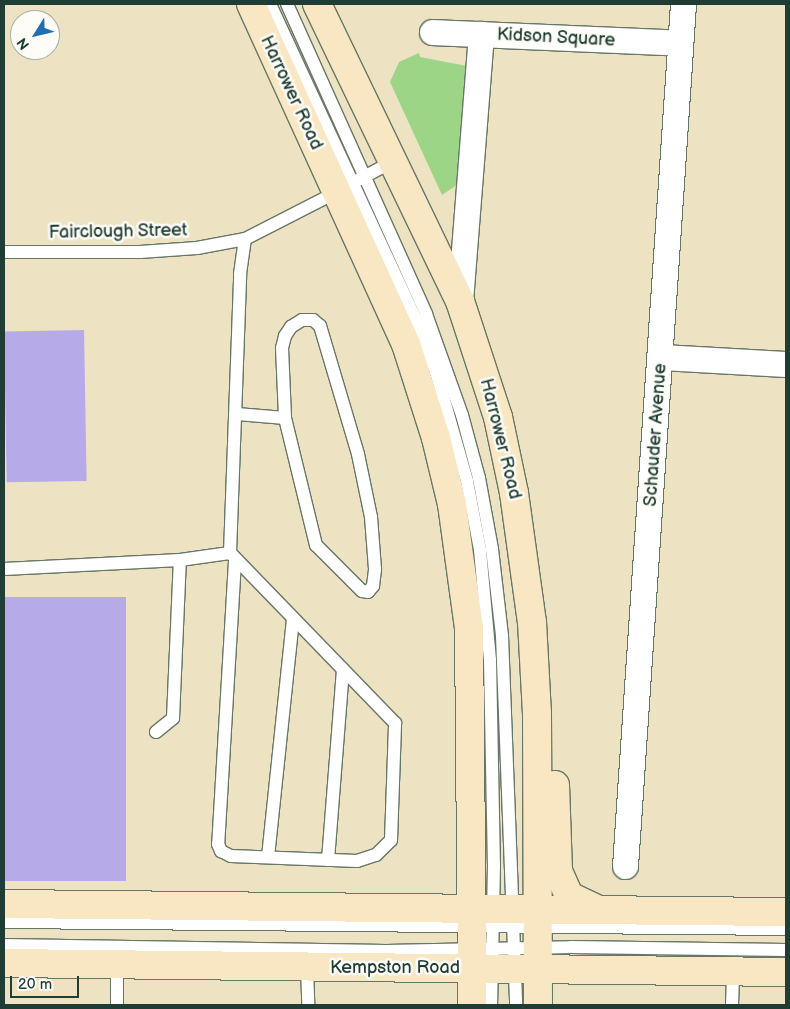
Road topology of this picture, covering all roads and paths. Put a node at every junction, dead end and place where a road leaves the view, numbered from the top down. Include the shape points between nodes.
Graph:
1 (251, 4) edge
2 (270, 4) edge
3 (287, 4) edge
4 (317, 4) edge
5 (683, 4) edge
6 (432, 32) dead end
7 (481, 34) junction
8 (680, 43) junction
9 (393, 161) junction
10 (352, 184) junction
11 (245, 239) junction
12 (4, 252) edge
13 (460, 301) junction
14 (661, 357) junction
15 (786, 364) edge
16 (237, 414) junction
17 (285, 418) junction
18 (233, 557) junction
19 (180, 560) junction
20 (4, 569) edge
21 (292, 620) junction
22 (343, 670) junction
23 (536, 713) junction
24 (156, 732) dead end
25 (268, 857) junction
26 (328, 860) junction
27 (625, 866) dead end
28 (4, 904) edge
29 (601, 910) junction
30 (786, 912) edge
31 (4, 922) edge
32 (786, 929) edge
33 (504, 938) junction
34 (4, 945) edge
35 (786, 950) edge
36 (4, 963) edge
37 (117, 966) junction
38 (307, 967) junction
39 (733, 972) junction
40 (786, 972) edge
41 (117, 1005) edge
42 (308, 1005) edge
43 (472, 1005) edge
44 (491, 1005) edge
45 (516, 1005) edge
46 (538, 1005) edge
47 (732, 1005) edge

1 - 10 main road, Harrower Road
2 - 10 lane
3 - 10 lane
4 - 9 main road, Harrower Road
5 - 8 street, Schauder Avenue
6 - 7 street, Kidson Square
7 - 8 street, Kidson Square
7 - 13 street
8 - 14 street, Schauder Avenue
9 - 10 lane, Fairclough Street
9 - 13 main road, Harrower Road
10 - 11 lane, Fairclough Street
10 - 33 main road, Harrower Road via 436,438 452,504
10 - 33 lane via 426,314 462,415 479,478 492,549 502,636
11 - 12 lane, Fairclough Street via 168,251
11 - 16 lane via 240,274
13 - 23 main road, Harrower Road via 498,417 514,493 532,622
14 - 15 street
14 - 27 street, Schauder Avenue
16 - 17 lane
16 - 18 lane
17 - 17 lane via 316,546 362,591 368,592 373,586 375,569 366,490 320,326 313,320 302,320 285,336 282,348
18 - 19 lane
18 - 21 lane
18 - 25 lane via 218,844 221,852 231,856
19 - 20 lane
19 - 24 lane via 173,718
21 - 22 lane
21 - 25 lane
22 - 26 lane
22 - 26 lane via 395,723 391,840 376,855 357,861
23 - 29 main road via 554,747 558,872 569,896
23 - 33 main road, Harrower Road
25 - 26 lane
28 - 33 main road, Kempston Road
29 - 30 main road, Kempston Road
29 - 33 main road, Kempston Road
31 - 33 lane
32 - 33 lane
33 - 34 lane via 357,951
33 - 35 lane
33 - 38 main road, Kempston Road
33 - 39 main road, Kempston Road
33 - 43 main road
33 - 44 lane
33 - 45 lane
33 - 46 main road
36 - 37 main road, Kempston Road
37 - 38 main road, Kempston Road
37 - 41 lane
38 - 42 lane
39 - 40 main road, Kempston Road
39 - 47 lane

